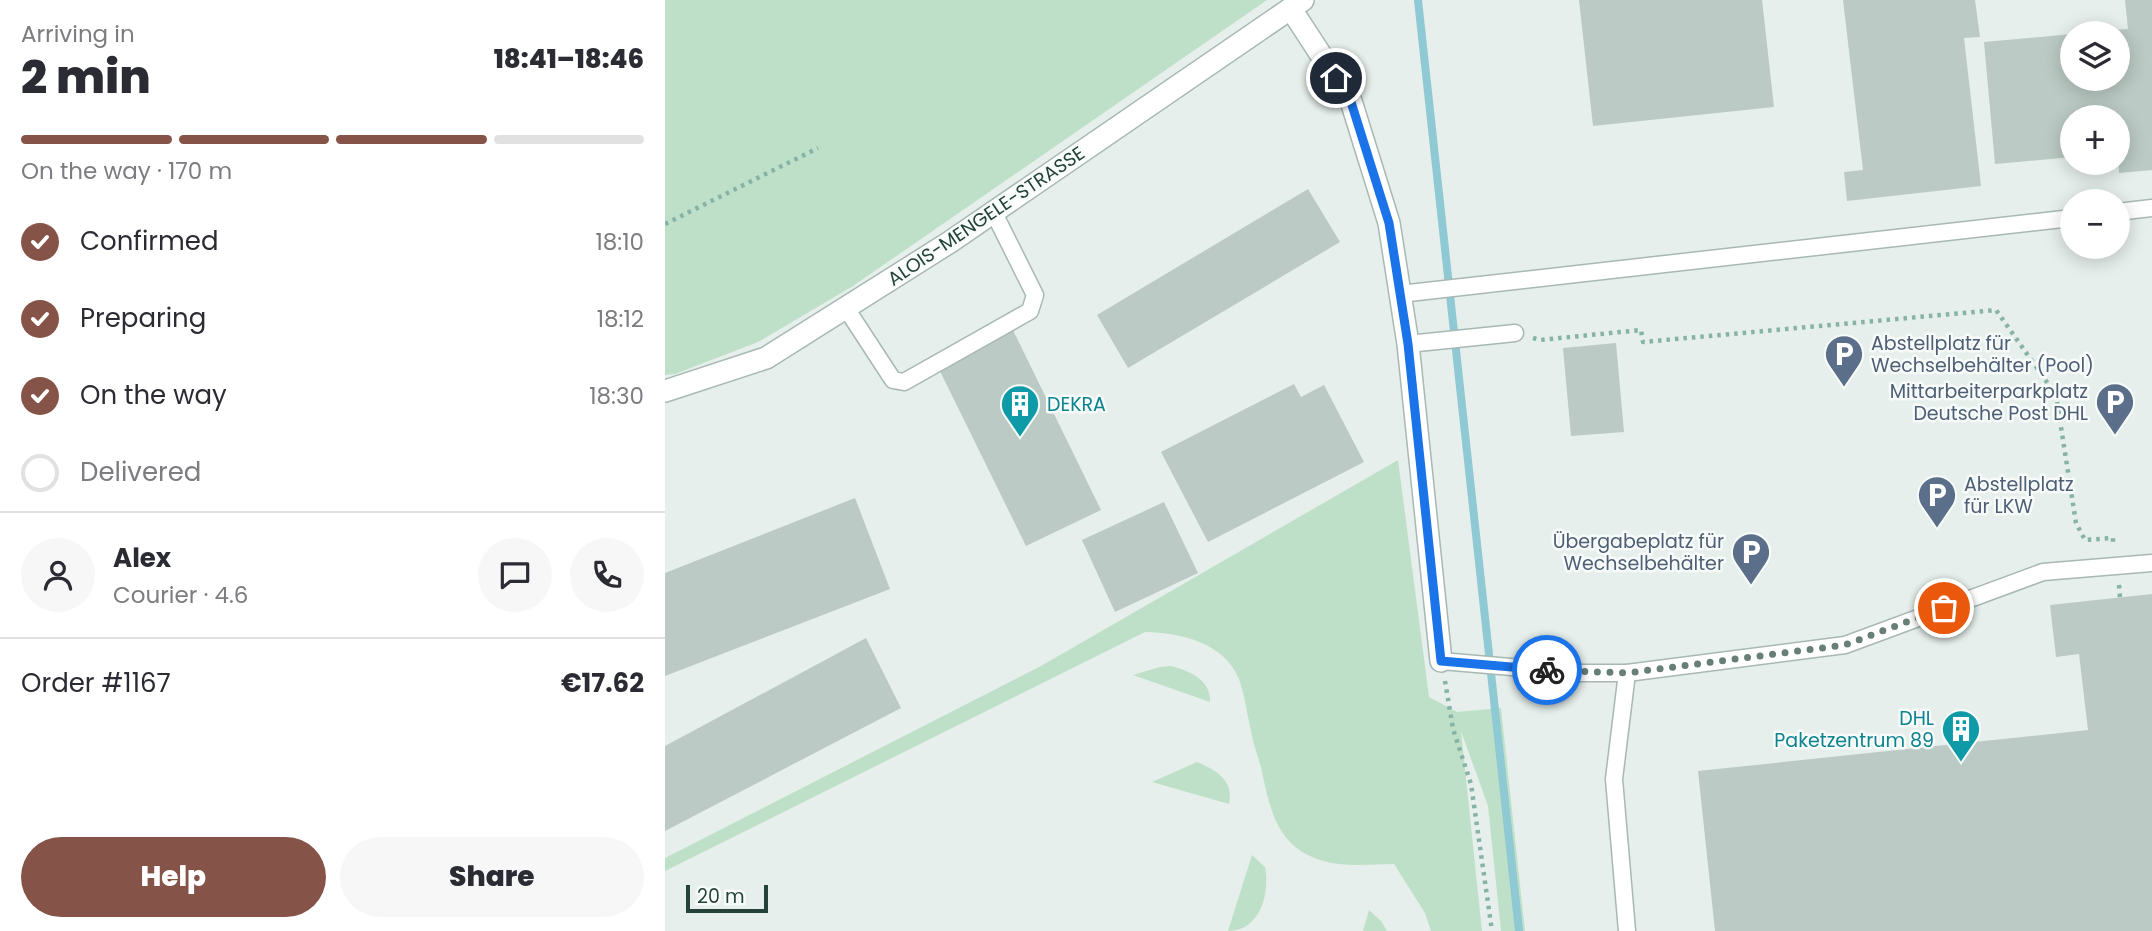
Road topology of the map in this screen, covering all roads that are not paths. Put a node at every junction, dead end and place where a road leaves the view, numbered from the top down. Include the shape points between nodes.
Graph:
1 (1297, 4) edge
2 (2152, 208) edge
3 (2130, 211) edge
4 (994, 213) junction
5 (2060, 219) edge
6 (1401, 294) junction
7 (846, 308) junction
8 (1515, 333) road end
9 (1408, 344) junction
10 (665, 391) edge
11 (2152, 563) edge
12 (1441, 661) joint
13 (1627, 673) junction
14 (1627, 931) edge

1 - 4 street, ALOIS-MENGELE-STRASSE
1 - 6 street via 1351,102 1389,223
2 - 3 lane
4 - 7 street, ALOIS-MENGELE-STRASSE
4 - 7 lane via 1035,295 1030,311 904,382 893,380
5 - 6 lane
6 - 9 street
7 - 10 street, ALOIS-MENGELE-STRASSE via 766,358
8 - 9 lane
9 - 12 street
11 - 13 lane via 2043,572 1845,645
12 - 13 lane
13 - 14 lane via 1614,779

